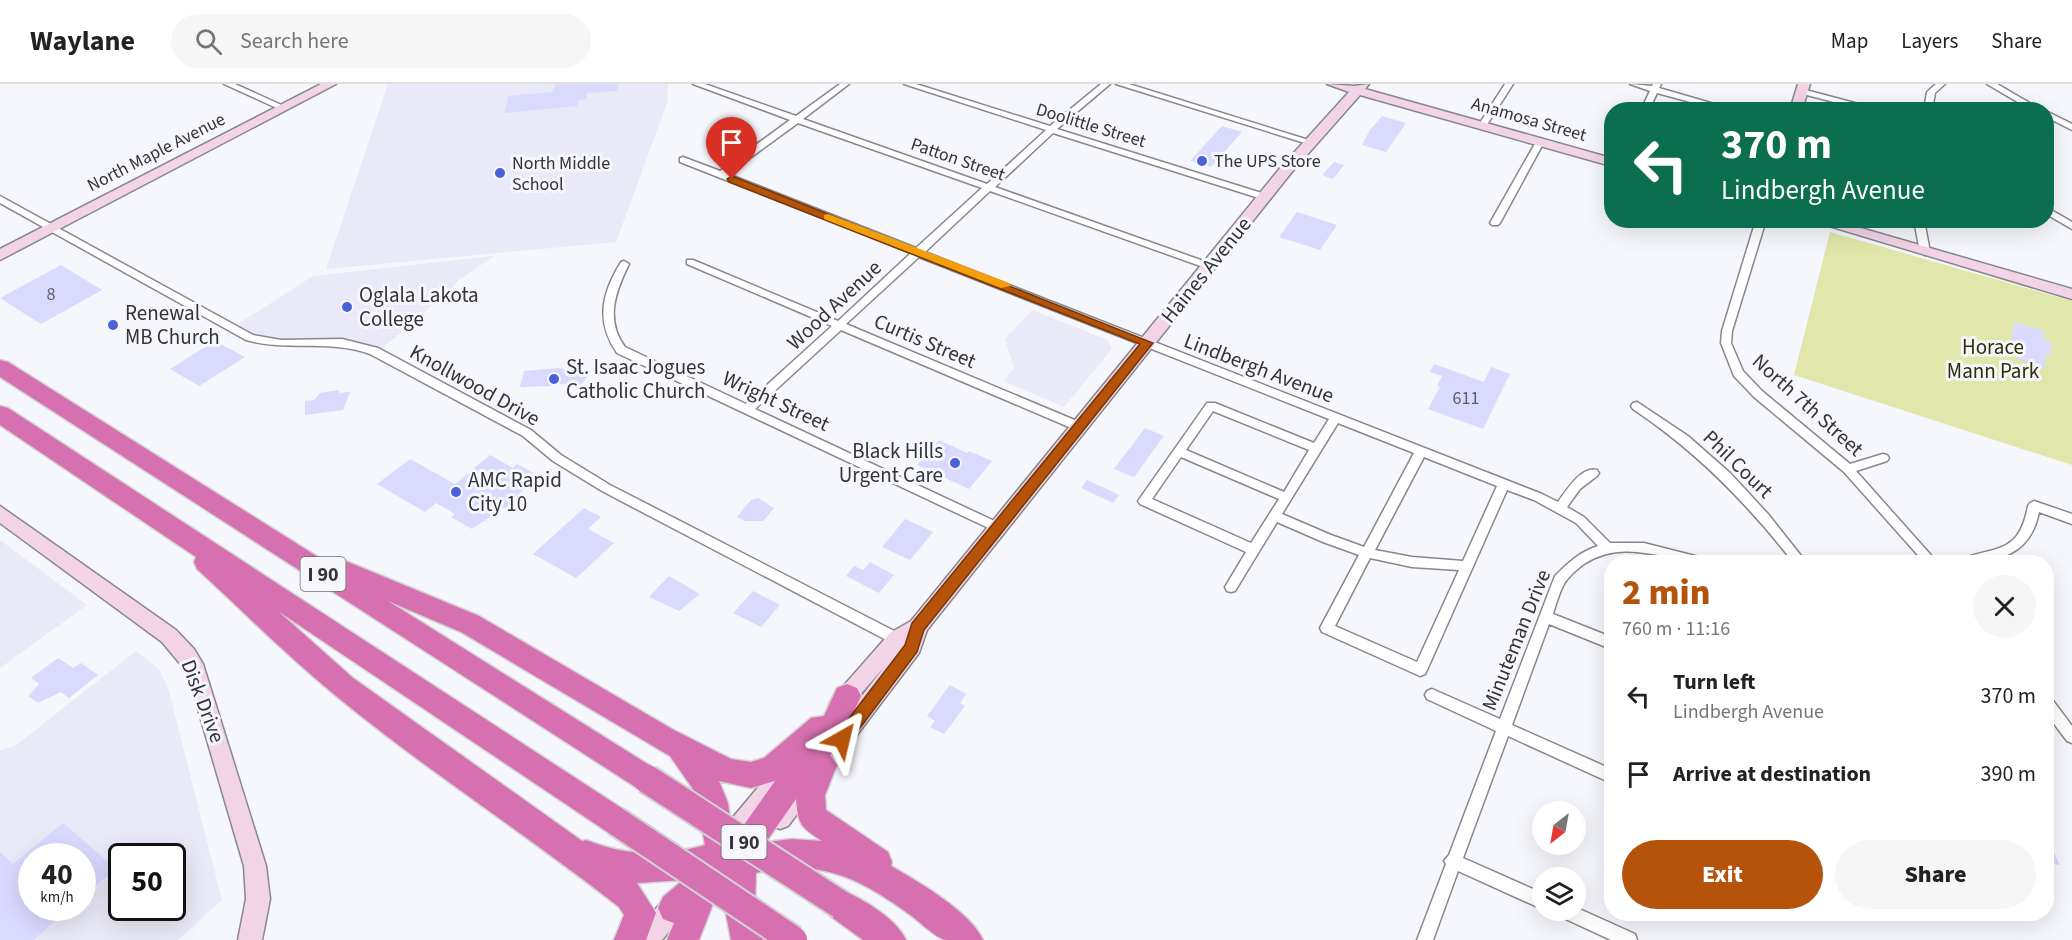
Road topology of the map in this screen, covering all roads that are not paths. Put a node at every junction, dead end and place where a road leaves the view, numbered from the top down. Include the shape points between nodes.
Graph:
1 (228, 84) edge
2 (330, 84) edge
3 (697, 84) edge
4 (845, 84) edge
5 (908, 84) edge
6 (1106, 84) edge
7 (1120, 84) edge
8 (1333, 84) edge
9 (1509, 84) edge
10 (1634, 84) edge
11 (1941, 84) edge
12 (1990, 84) edge
13 (1361, 87) edge
14 (1656, 87) edge
15 (1803, 87) edge
16 (1649, 102) edge
17 (1705, 102) edge
18 (1798, 102) edge
19 (1851, 102) edge
20 (1929, 102) edge
21 (2023, 102) edge
22 (284, 108) junction
23 (2054, 118) edge
24 (797, 120) junction
25 (1482, 126) junction
26 (2072, 127) edge
27 (1050, 131) junction
28 (1311, 142) junction
29 (1540, 142) junction
30 (683, 160) dead end
31 (1604, 160) edge
32 (721, 175) junction
33 (988, 187) junction
34 (1265, 197) junction
35 (0, 199) edge
36 (2054, 215) edge
37 (1495, 223) dead end
38 (2072, 226) edge
39 (53, 228) junction
40 (1759, 228) edge
41 (1843, 228) edge
42 (1920, 228) edge
43 (918, 252) junction
44 (1925, 252) junction
45 (0, 255) edge
46 (690, 262) dead end
47 (624, 264) dead end
48 (1209, 266) junction
49 (2072, 294) edge
50 (838, 326) junction
51 (1147, 343) junction
52 (0, 367) edge
53 (1637, 406) dead end
54 (748, 409) junction
55 (0, 414) edge
56 (1335, 418) junction
57 (1080, 427) junction
58 (1317, 449) junction
59 (1179, 451) junction
60 (1420, 451) junction
61 (1883, 458) dead end
62 (1848, 469) junction
63 (1593, 473) dead end
64 (1504, 484) junction
65 (1287, 498) junction
66 (140, 507) junction
67 (1560, 508) junction
68 (0, 513) edge
69 (1276, 516) junction
70 (2072, 519) edge
71 (999, 528) junction
72 (1606, 547) junction
73 (286, 550) junction
74 (1254, 550) junction
75 (1366, 553) junction
76 (1676, 555) edge
77 (1794, 555) edge
78 (1925, 555) edge
79 (1996, 555) edge
80 (1467, 566) junction
81 (1232, 587) dead end
82 (1546, 617) junction
83 (909, 638) junction
84 (1604, 640) edge
85 (1432, 695) dead end
86 (847, 696) junction
87 (2054, 713) edge
88 (820, 727) junction
89 (1503, 727) junction
90 (2072, 737) edge
91 (662, 738) junction
92 (823, 765) junction
93 (1604, 773) edge
94 (786, 812) joint
95 (552, 836) junction
96 (729, 860) junction
97 (1452, 861) junction
98 (1532, 897) edge
99 (674, 908) joint
100 (1586, 920) edge
101 (956, 931) edge
102 (250, 940) edge
103 (630, 940) edge
104 (647, 940) edge
105 (683, 940) edge
106 (747, 940) edge
107 (793, 940) edge
108 (890, 940) edge
109 (1425, 940) edge
110 (1629, 940) edge

1 - 22 street
2 - 22 main road, North Maple Avenue
3 - 24 street, Patton Street
4 - 24 street
5 - 27 street, Doolittle Street
6 - 27 street, Wood Avenue
7 - 28 street
8 - 13 main road, Anamosa Street
9 - 25 street
10 - 14 street
11 - 20 street via 1931,92
12 - 21 street
13 - 25 main road, Anamosa Street
13 - 28 main road, Haines Avenue
14 - 16 street
14 - 17 street
15 - 18 main road
15 - 19 street
22 - 39 main road, North Maple Avenue
23 - 26 street
24 - 32 street
24 - 33 street, Patton Street
25 - 29 main road, Anamosa Street
27 - 33 street, Wood Avenue
27 - 34 street, Doolittle Street
28 - 34 main road, Haines Avenue
29 - 31 main road, Anamosa Street
29 - 37 street
30 - 32 street, Lindbergh Avenue
32 - 43 street, Lindbergh Avenue
33 - 43 street, Wood Avenue
33 - 48 street, Patton Street
34 - 48 main road, Haines Avenue
35 - 39 street, Knollwood Drive
36 - 38 street
39 - 45 main road, North Maple Avenue
39 - 83 street, Knollwood Drive via 250,338 279,344 347,341 377,352 527,433 564,463 606,488
40 - 62 street, North 7th Street via 1727,331 1729,353 1738,373 1758,394
41 - 44 main road
42 - 44 street
43 - 50 street, Wood Avenue
43 - 51 street, Lindbergh Avenue
44 - 49 main road
46 - 50 street, Curtis Street
47 - 54 street, Wright Street via 608,309 610,335 615,343 631,356
48 - 51 main road, Haines Avenue
50 - 54 street, Wood Avenue
50 - 57 street, Curtis Street
51 - 56 street, Lindbergh Avenue
51 - 57 main road, Haines Avenue
52 - 73 highway, I 90
53 - 77 street, Phil Court via 1672,428 1748,498
54 - 71 street, Wright Street
55 - 66 highway, I 90
56 - 58 street
56 - 60 street, Lindbergh Avenue
57 - 71 main road, Haines Avenue
58 - 59 street via 1210,406
58 - 65 street
59 - 65 street
59 - 74 street via 1144,501
60 - 64 street, Lindbergh Avenue
60 - 75 street
61 - 62 street
62 - 78 street, North 7th Street
63 - 67 street via 1576,486
64 - 67 street, Lindbergh Avenue
64 - 80 street
65 - 69 street
66 - 95 highway via 378,713
66 - 107 highway, I 90, bridge
67 - 72 street, Lindbergh Avenue via 1580,520
68 - 102 main road, Disk Drive via 169,636 187,654 205,698 255,866 258,899
69 - 74 street
69 - 75 street
70 - 79 street via 2034,506 2032,525 2018,545
71 - 83 main road, Haines Avenue
72 - 76 street, Minuteman Drive via 1648,548
72 - 82 street, Minuteman Drive via 1570,566 1560,580
73 - 91 highway via 315,556 470,624
73 - 108 highway, I 90, bridge via 647,779
74 - 81 street
75 - 80 street
75 - 80 street via 1327,628 1420,670
82 - 84 street
82 - 89 street, Minuteman Drive
83 - 86 main road, Haines Avenue
83 - 92 main road, Haines Avenue
85 - 89 street
86 - 88 main road, Haines Avenue
86 - 96 highway via 829,733
87 - 90 street
88 - 91 highway via 783,761 751,775 727,771
88 - 96 main road, Haines Avenue
89 - 93 street
89 - 97 street, Minuteman Drive
91 - 96 highway via 688,759 711,795
92 - 94 main road, Haines Avenue
92 - 101 highway via 810,795 812,817 892,872
94 - 96 highway
95 - 96 highway via 593,858 638,868
95 - 103 highway via 637,905 638,922
96 - 99 highway
96 - 101 highway via 804,854 846,861 873,873
96 - 105 highway
96 - 105 main road, Haines Avenue
96 - 106 highway via 740,894
97 - 98 street
97 - 109 street, Minuteman Drive
99 - 104 main road
100 - 110 street

